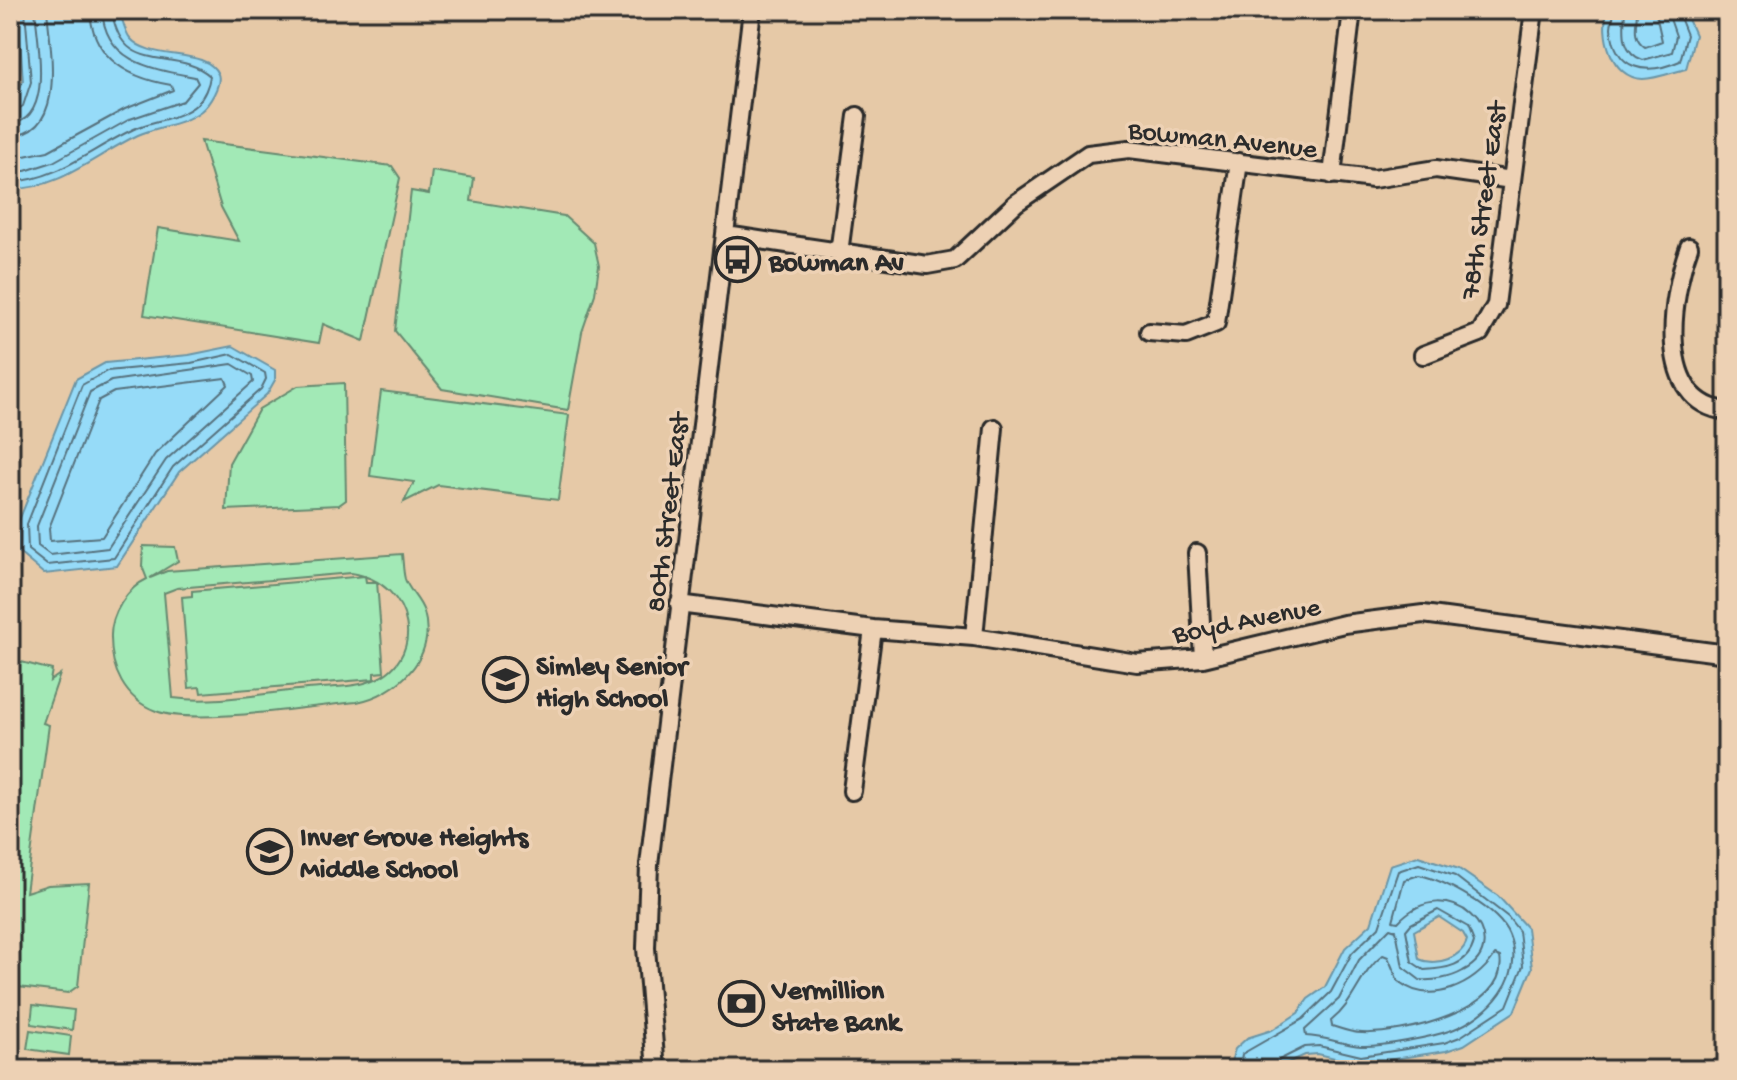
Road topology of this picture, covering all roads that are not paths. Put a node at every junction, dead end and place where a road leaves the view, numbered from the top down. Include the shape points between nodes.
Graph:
1 (752, 10) edge
2 (1352, 10) edge
3 (1534, 10) edge
4 (857, 116) dead end
5 (1239, 162) junction
6 (1332, 175) junction
7 (1512, 180) junction
8 (726, 235) junction
9 (1689, 247) dead end
10 (839, 253) junction
11 (1149, 332) dead end
12 (1423, 355) dead end
13 (1727, 411) edge
14 (994, 428) dead end
15 (1197, 553) dead end
16 (679, 604) junction
17 (873, 629) junction
18 (974, 637) junction
19 (1727, 654) edge
20 (1203, 658) junction
21 (852, 791) dead end
22 (656, 1070) edge

1 - 8 street, 80th Street East
2 - 6 street
3 - 7 street, 78th Street East
4 - 10 street
5 - 6 street, Bowman Avenue
5 - 10 street, Bowman Avenue via 1129,149 1088,154 1016,203 955,260 927,265
5 - 11 street via 1216,323 1186,335
6 - 7 street, Bowman Avenue via 1373,179 1436,169
7 - 12 street, 78th Street East via 1496,305 1480,333
8 - 10 street, Bowman Avenue
8 - 16 street, 80th Street East
9 - 13 street via 1678,276 1673,337 1677,371 1693,394
14 - 18 street
15 - 20 street
16 - 17 street, Boyd Avenue
16 - 22 street, 80th Street East via 649,865 646,948
17 - 18 street, Boyd Avenue
17 - 21 street
18 - 20 street, Boyd Avenue via 1137,663
19 - 20 street, Boyd Avenue via 1423,614 1344,624

